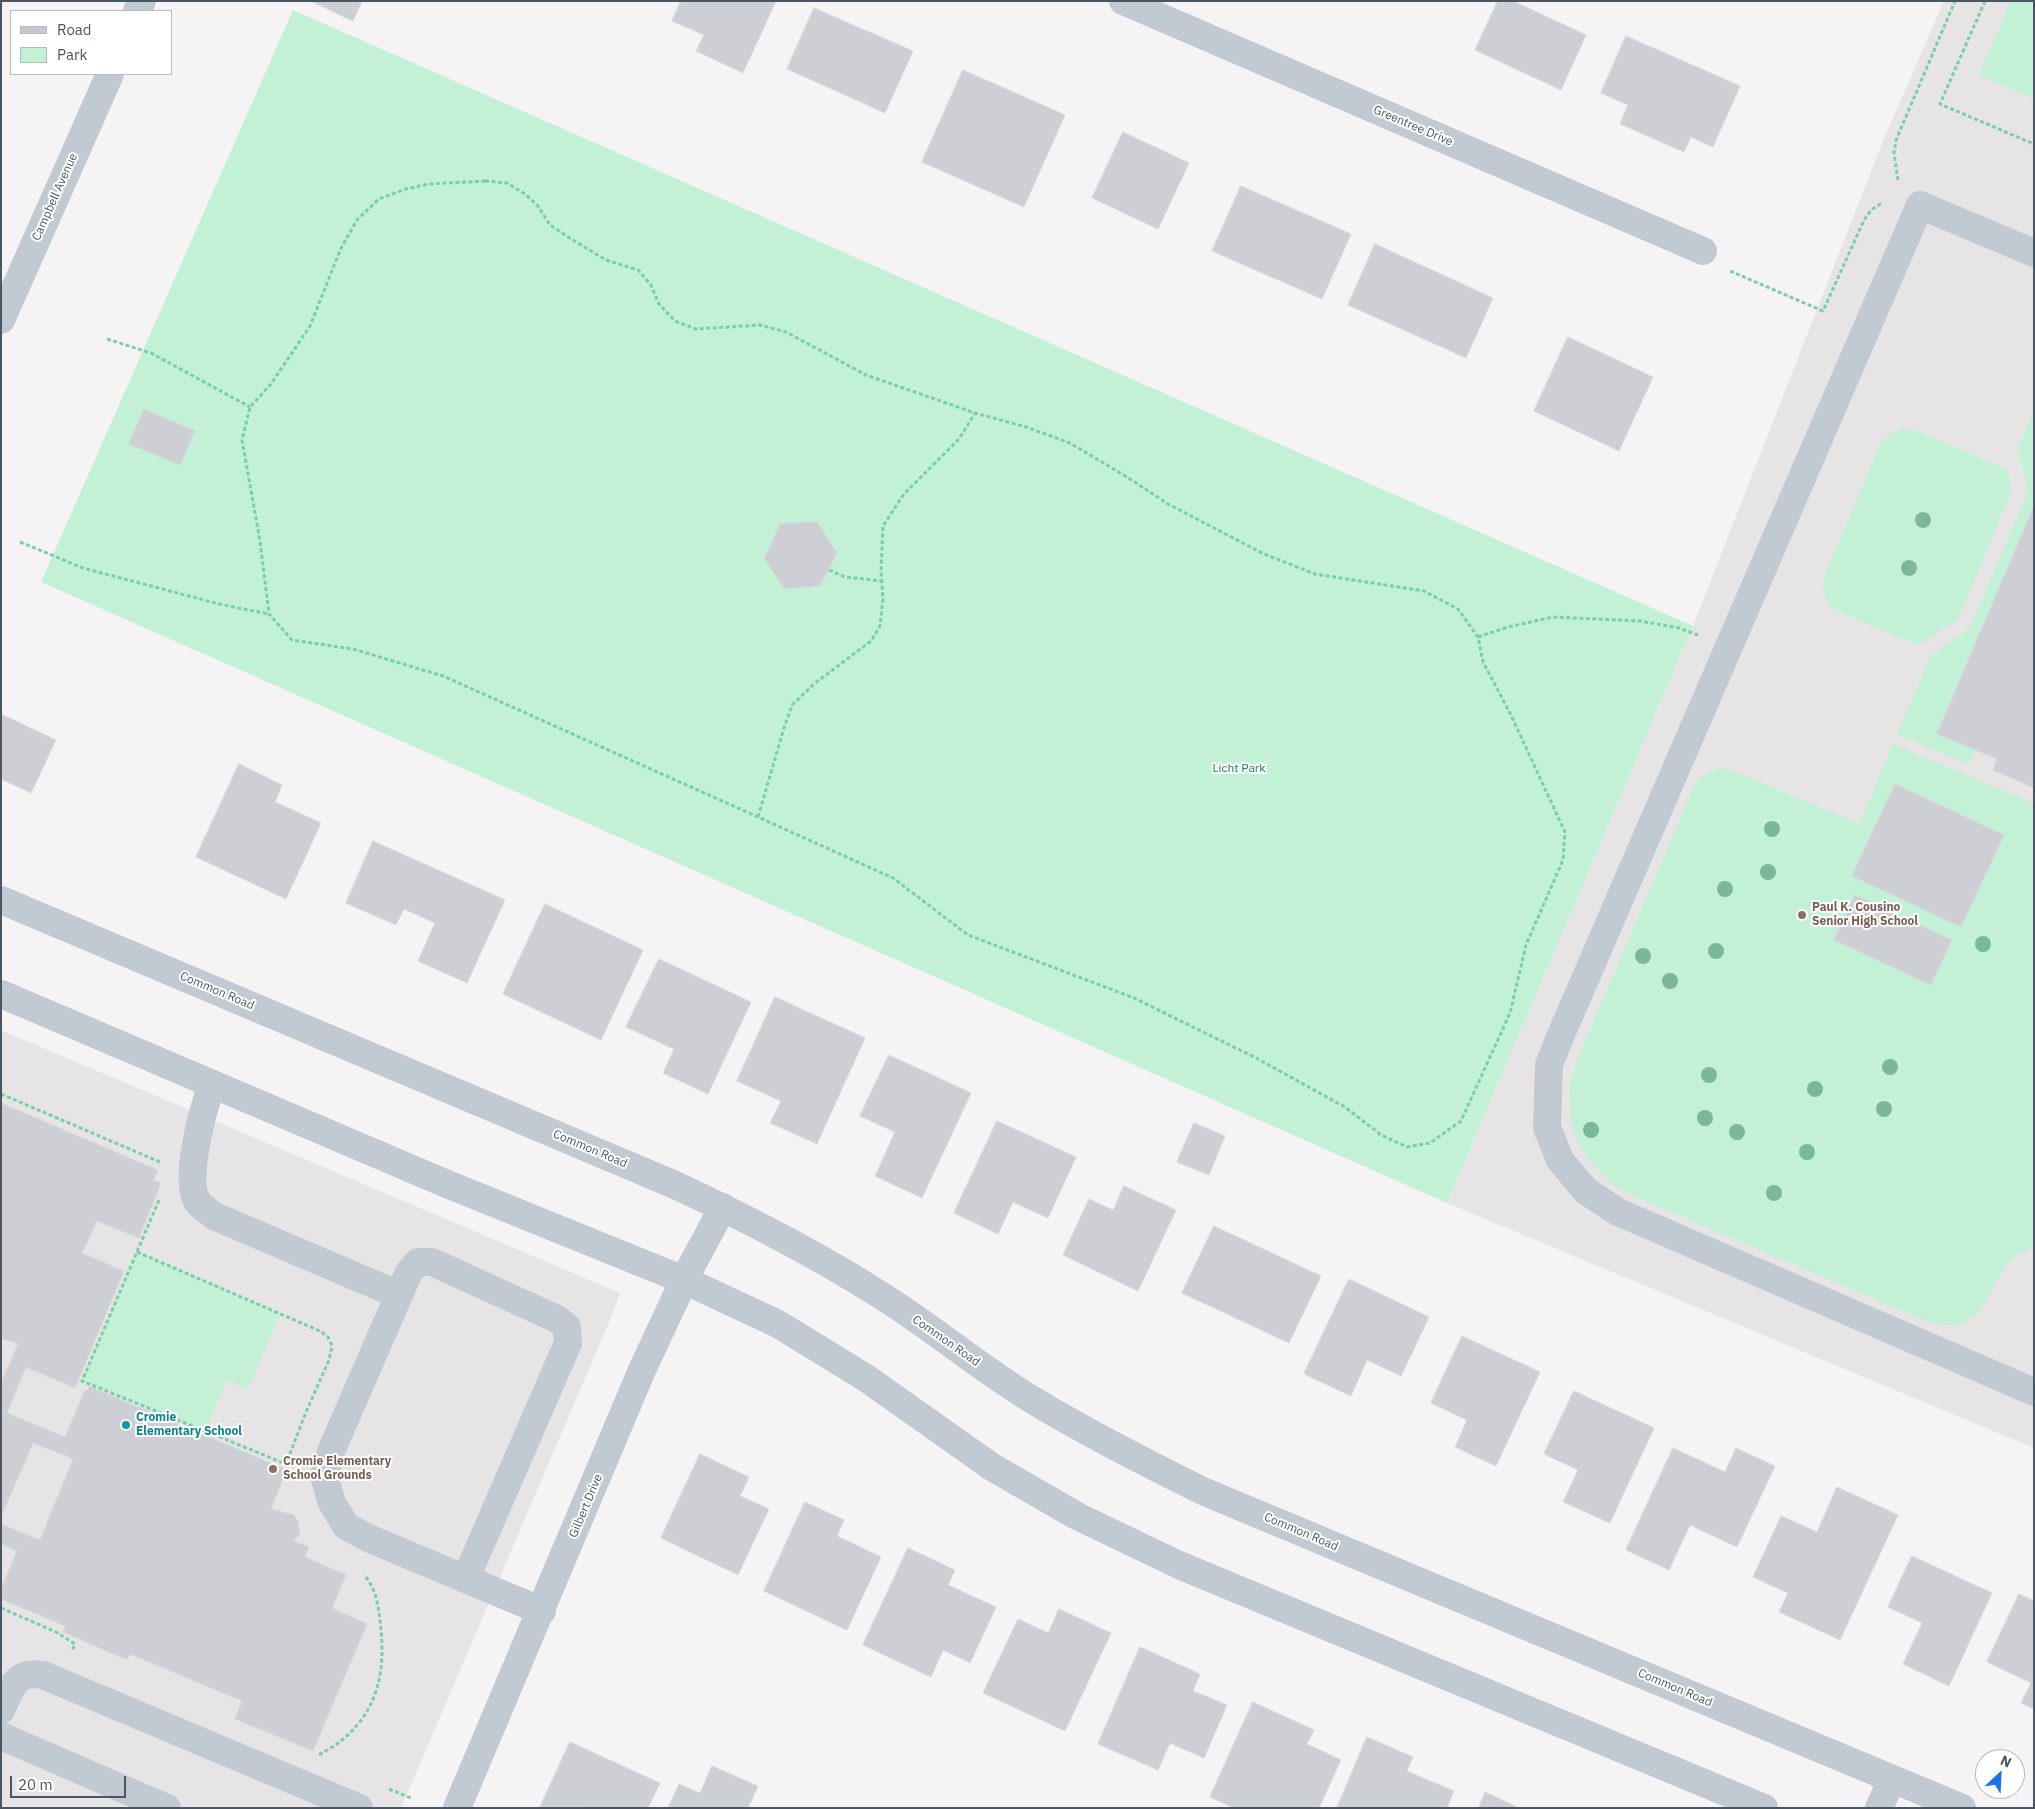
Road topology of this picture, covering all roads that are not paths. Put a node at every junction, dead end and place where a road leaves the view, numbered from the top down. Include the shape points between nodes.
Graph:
1 (1123, 1) edge
2 (110, 75) edge
3 (1703, 251) road end
4 (2034, 252) edge
5 (1, 320) edge
6 (1, 900) edge
7 (1, 994) edge
8 (212, 1084) junction
9 (723, 1208) junction
10 (684, 1280) junction
11 (399, 1295) junction
12 (2034, 1392) edge
13 (466, 1578) junction
14 (542, 1611) junction
15 (1, 1710) edge
16 (1, 1736) edge
17 (1892, 1779) junction
18 (167, 1808) edge
19 (359, 1808) edge
20 (458, 1808) edge
21 (1764, 1808) edge
22 (1879, 1808) edge
23 (1962, 1808) edge

1 - 3 street, Greentree Drive
2 - 5 street, Campbell Avenue
4 - 12 street via 1920,204 1549,1065 1547,1127 1560,1160 1586,1191 1618,1212
6 - 9 street, Common Road
7 - 8 street
8 - 10 street
8 - 11 street via 196,1147 192,1186 197,1202 214,1216
9 - 10 street, Gilbert Drive
9 - 17 street, Common Road via 882,1296 1030,1399 1120,1450 1204,1492
10 - 14 street, Gilbert Drive via 642,1370
10 - 21 street via 778,1324 866,1378 992,1467 1077,1516 1178,1565
11 - 13 street via 332,1449 324,1476 332,1503 346,1526
11 - 13 street via 409,1272 418,1262 432,1262 557,1319 567,1327 568,1343
13 - 14 street
14 - 20 street, Gilbert Drive
15 - 19 street via 18,1679 25,1674 43,1675
16 - 18 street
17 - 22 street
17 - 23 street, Common Road

